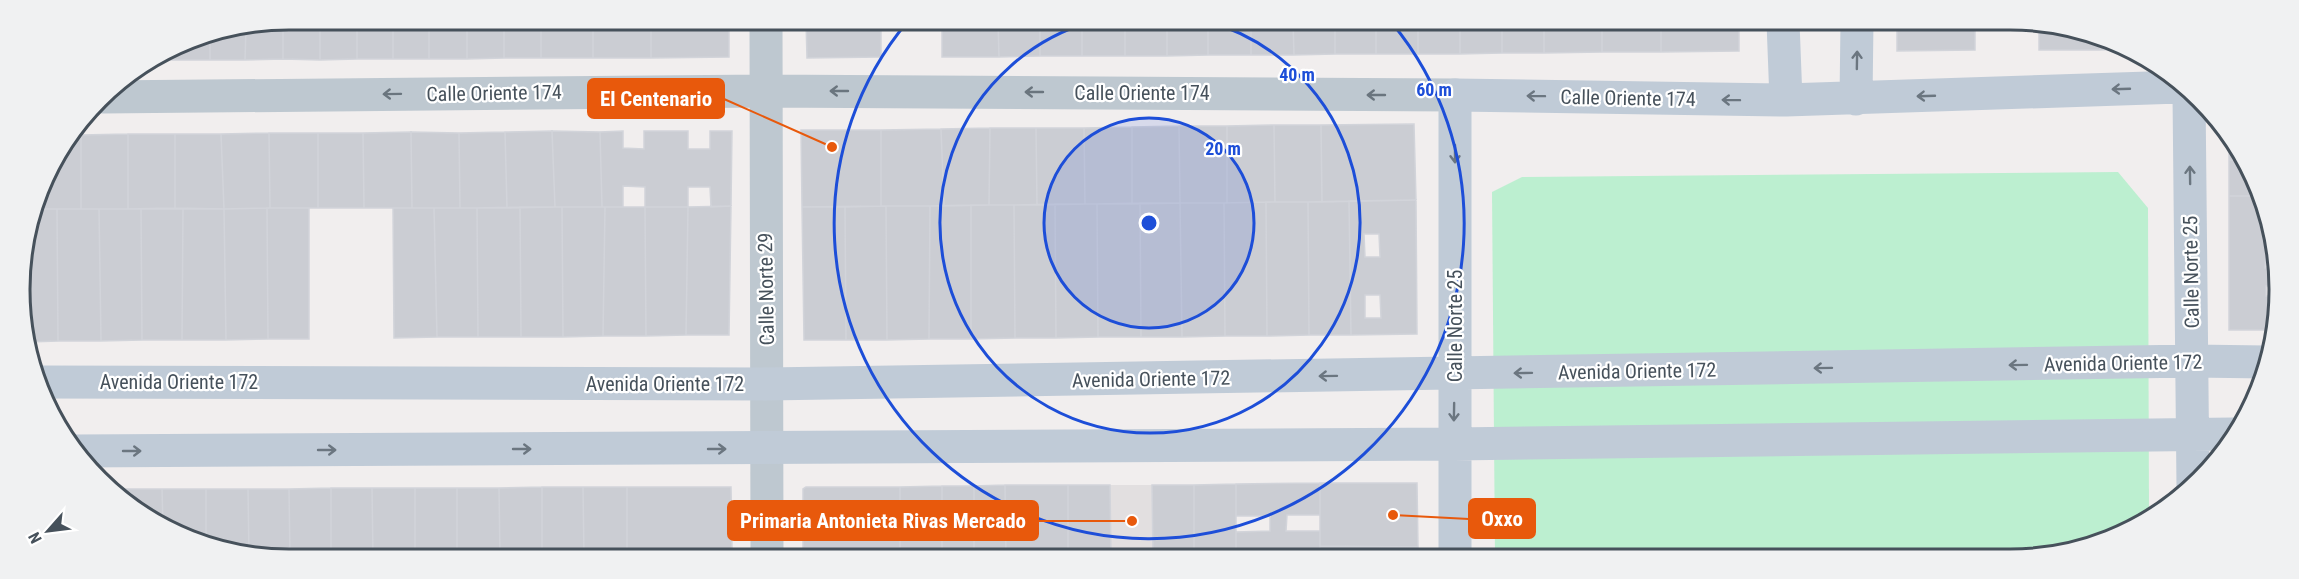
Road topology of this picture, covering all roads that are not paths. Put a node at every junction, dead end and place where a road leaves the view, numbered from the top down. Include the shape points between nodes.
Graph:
1 (766, 30) edge
2 (1783, 30) edge
3 (1857, 30) edge
4 (2172, 87) edge
5 (764, 91) junction
6 (1455, 95) junction
7 (115, 97) edge
8 (1856, 99) junction
9 (1786, 100) junction
10 (2189, 102) edge
11 (2193, 362) junction
12 (2258, 362) edge
13 (1455, 375) junction
14 (47, 382) edge
15 (767, 384) junction
16 (2193, 434) junction
17 (2225, 434) edge
18 (1454, 444) junction
19 (766, 449) junction
20 (87, 451) edge
21 (2193, 473) edge
22 (767, 549) edge
23 (1455, 549) edge

1 - 5 street, Calle Norte 29
2 - 9 street
8 -> 3 street
4 -> 8 street, Calle Oriente 174
6 -> 5 street, Calle Oriente 174
5 -> 7 street, Calle Oriente 174
5 - 15 street, Calle Norte 29
9 -> 6 street, Calle Oriente 174
6 -> 13 street, Calle Norte 25
8 - 9 street, Calle Oriente 174
11 -> 10 street, Calle Norte 25
11 - 12 street, Avenida Oriente 172
11 -> 13 street, Avenida Oriente 172
11 - 16 street, Calle Norte 25
13 -> 15 street, Avenida Oriente 172
13 -> 18 street, Calle Norte 25
14 - 15 street, Avenida Oriente 172
15 - 19 street, Calle Norte 29
16 - 17 street
16 - 18 street
16 - 21 street, Calle Norte 25
18 - 19 street
18 - 23 street, Calle Norte 25
20 -> 19 street
19 - 22 street, Calle Norte 29

